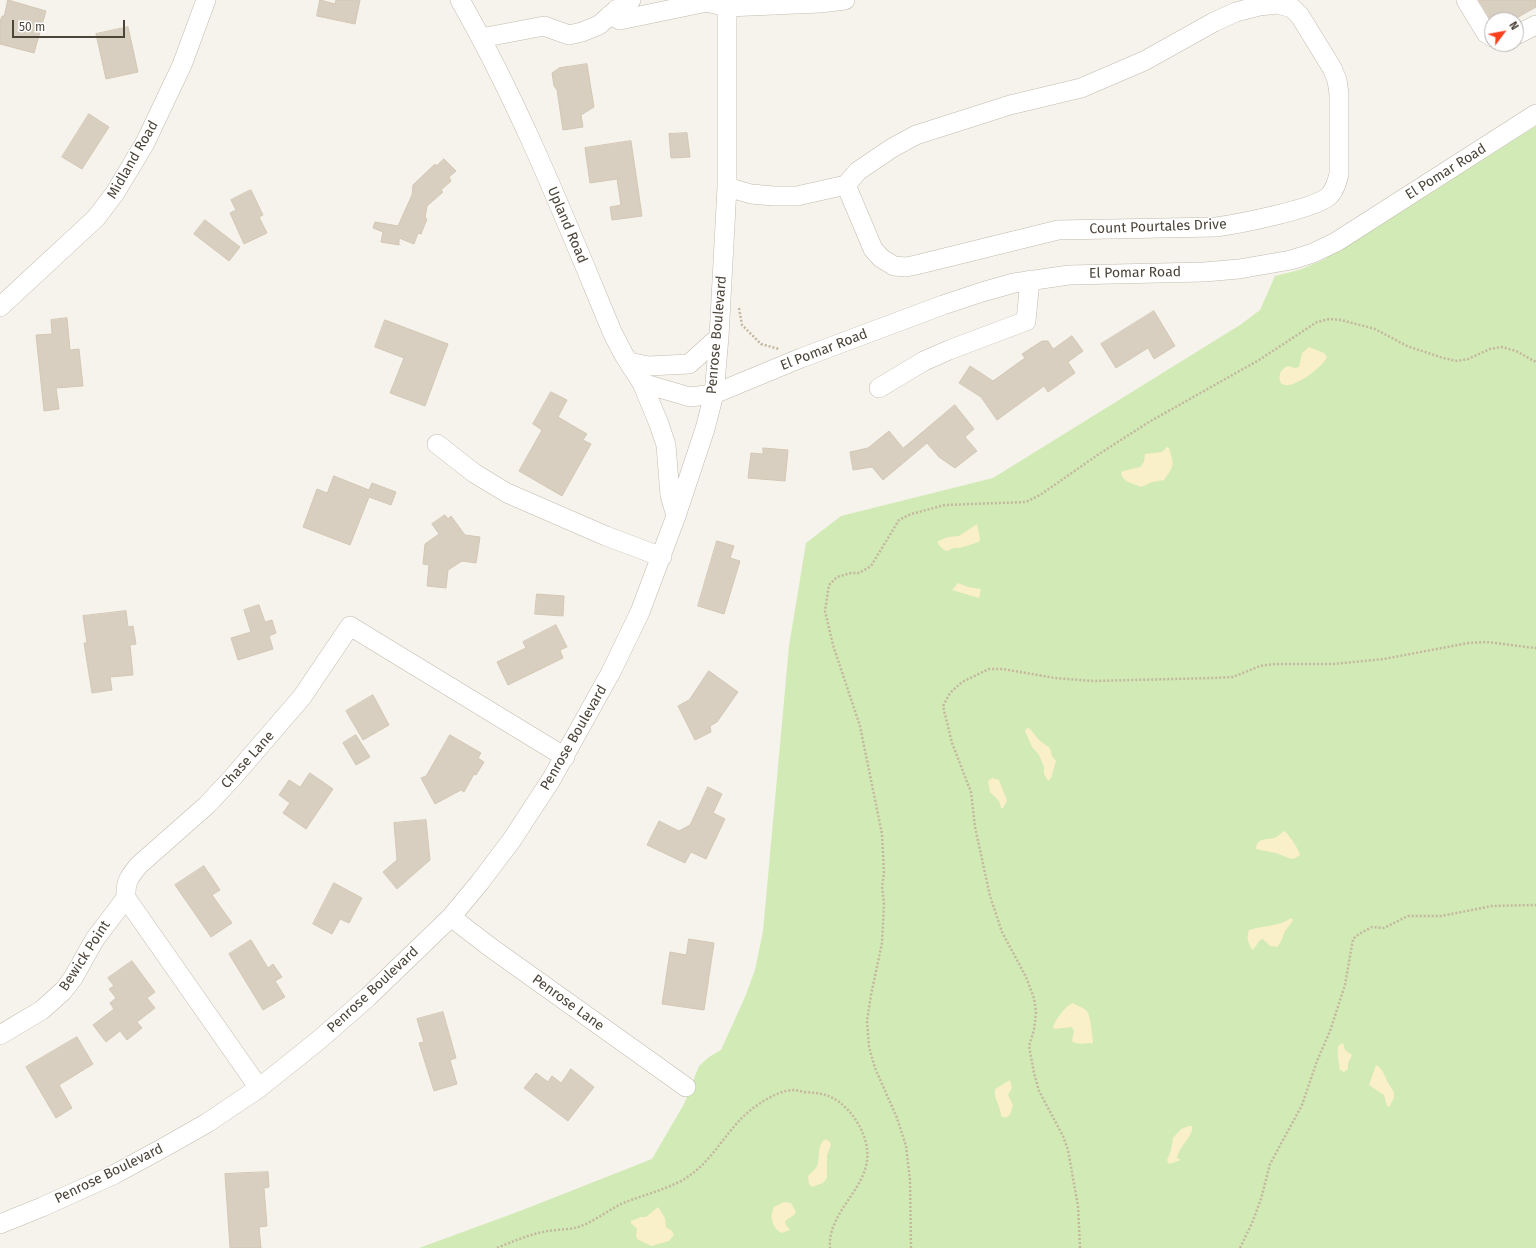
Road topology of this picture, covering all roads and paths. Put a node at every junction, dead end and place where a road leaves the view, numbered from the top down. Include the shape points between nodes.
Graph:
1 (206, 0) edge
2 (460, 0) edge
3 (845, 0) edge
4 (1466, 0) edge
5 (727, 3) edge
6 (620, 5) edge
7 (1536, 25) edge
8 (1484, 30) edge
9 (1524, 31) edge
10 (481, 38) junction
11 (1536, 114) edge
12 (846, 185) junction
13 (727, 187) junction
14 (1030, 280) junction
15 (738, 302) dead end
16 (0, 307) edge
17 (719, 337) junction
18 (780, 350) dead end
19 (629, 362) junction
20 (1536, 362) edge
21 (642, 383) junction
22 (879, 388) dead end
23 (714, 394) junction
24 (436, 444) dead end
25 (676, 516) junction
26 (662, 557) junction
27 (1536, 648) edge
28 (565, 757) junction
29 (126, 898) junction
30 (1536, 905) edge
31 (451, 917) junction
32 (0, 1035) edge
33 (686, 1087) dead end
34 (259, 1088) junction
35 (0, 1224) edge
36 (497, 1248) edge
37 (830, 1248) edge
38 (911, 1248) edge
39 (1080, 1248) edge
40 (1240, 1248) edge

1 - 16 street, Midland Road via 182,65 145,143 115,193 96,218
2 - 10 street, Upland Road
3 - 5 street via 820,3
4 - 8 street
5 - 6 street via 707,2 620,20
5 - 13 street, Penrose Boulevard
6 - 10 street via 592,29 570,35 544,26
7 - 9 street
10 - 19 street, Upland Road via 508,90 613,334
11 - 14 street, El Pomar Road via 1342,238 1313,253 1291,260 1240,269 1069,275
12 - 12 street, Count Pourtales Drive via 873,249 894,266 916,265 1058,230 1216,227 1240,224 1316,204 1328,197 1336,186 1339,174 1338,80 1300,16 1292,8 1278,4 1260,6 1236,12 1214,22 1144,61 1081,88 1010,105 916,135 858,171
12 - 13 street via 797,196 751,194
13 - 17 street, Penrose Boulevard
14 - 22 street via 1026,321 924,361
14 - 23 street, El Pomar Road via 982,292 936,308 801,358
15 - 18 path via 742,325 761,344
17 - 19 street via 689,364 648,366
17 - 23 street, Penrose Boulevard
19 - 21 street, Upland Road
20 - 38 path via 1502,347 1457,361 1407,346 1375,329 1341,320 1328,319 1317,322 1259,360 1149,422 1026,502 945,505 899,520 870,566 859,573 837,577 829,585 825,611 833,646 860,726 882,834 882,942 867,1021 869,1047 875,1068 906,1146 910,1180
21 - 23 street via 690,397
21 - 25 street, Upland Road via 666,445 670,495
23 - 25 street, Penrose Boulevard
24 - 26 street via 474,473 507,493
25 - 26 street, Penrose Boulevard
26 - 28 street, Penrose Boulevard via 630,635
27 - 39 path via 1486,642 1468,643 1384,659 1333,664 1260,666 1233,677 1199,679 1093,681 989,669 962,682 950,693 943,706 952,743 971,792 976,835 990,896 1002,932 1034,998 1036,1012 1029,1046 1039,1091 1068,1150 1078,1206
28 - 29 street, Chase Lane via 350,626 302,697 233,777 207,805 139,865 125,887
28 - 31 street, Penrose Boulevard via 511,841
29 - 32 street, Bewick Point via 95,939 63,992 42,1010
29 - 34 street
30 - 40 path via 1492,906 1441,916 1408,916 1384,928 1372,927 1353,940 1345,985 1330,1031 1302,1105 1270,1164 1261,1199
31 - 33 street, Penrose Lane
31 - 34 street, Penrose Boulevard via 368,998
34 - 35 street, Penrose Boulevard via 207,1123 116,1174
36 - 37 path via 528,1235 580,1227 622,1204 676,1184 703,1165 739,1121 764,1100 792,1090 825,1094 839,1101 855,1118 867,1148 864,1176 840,1212 829,1238

